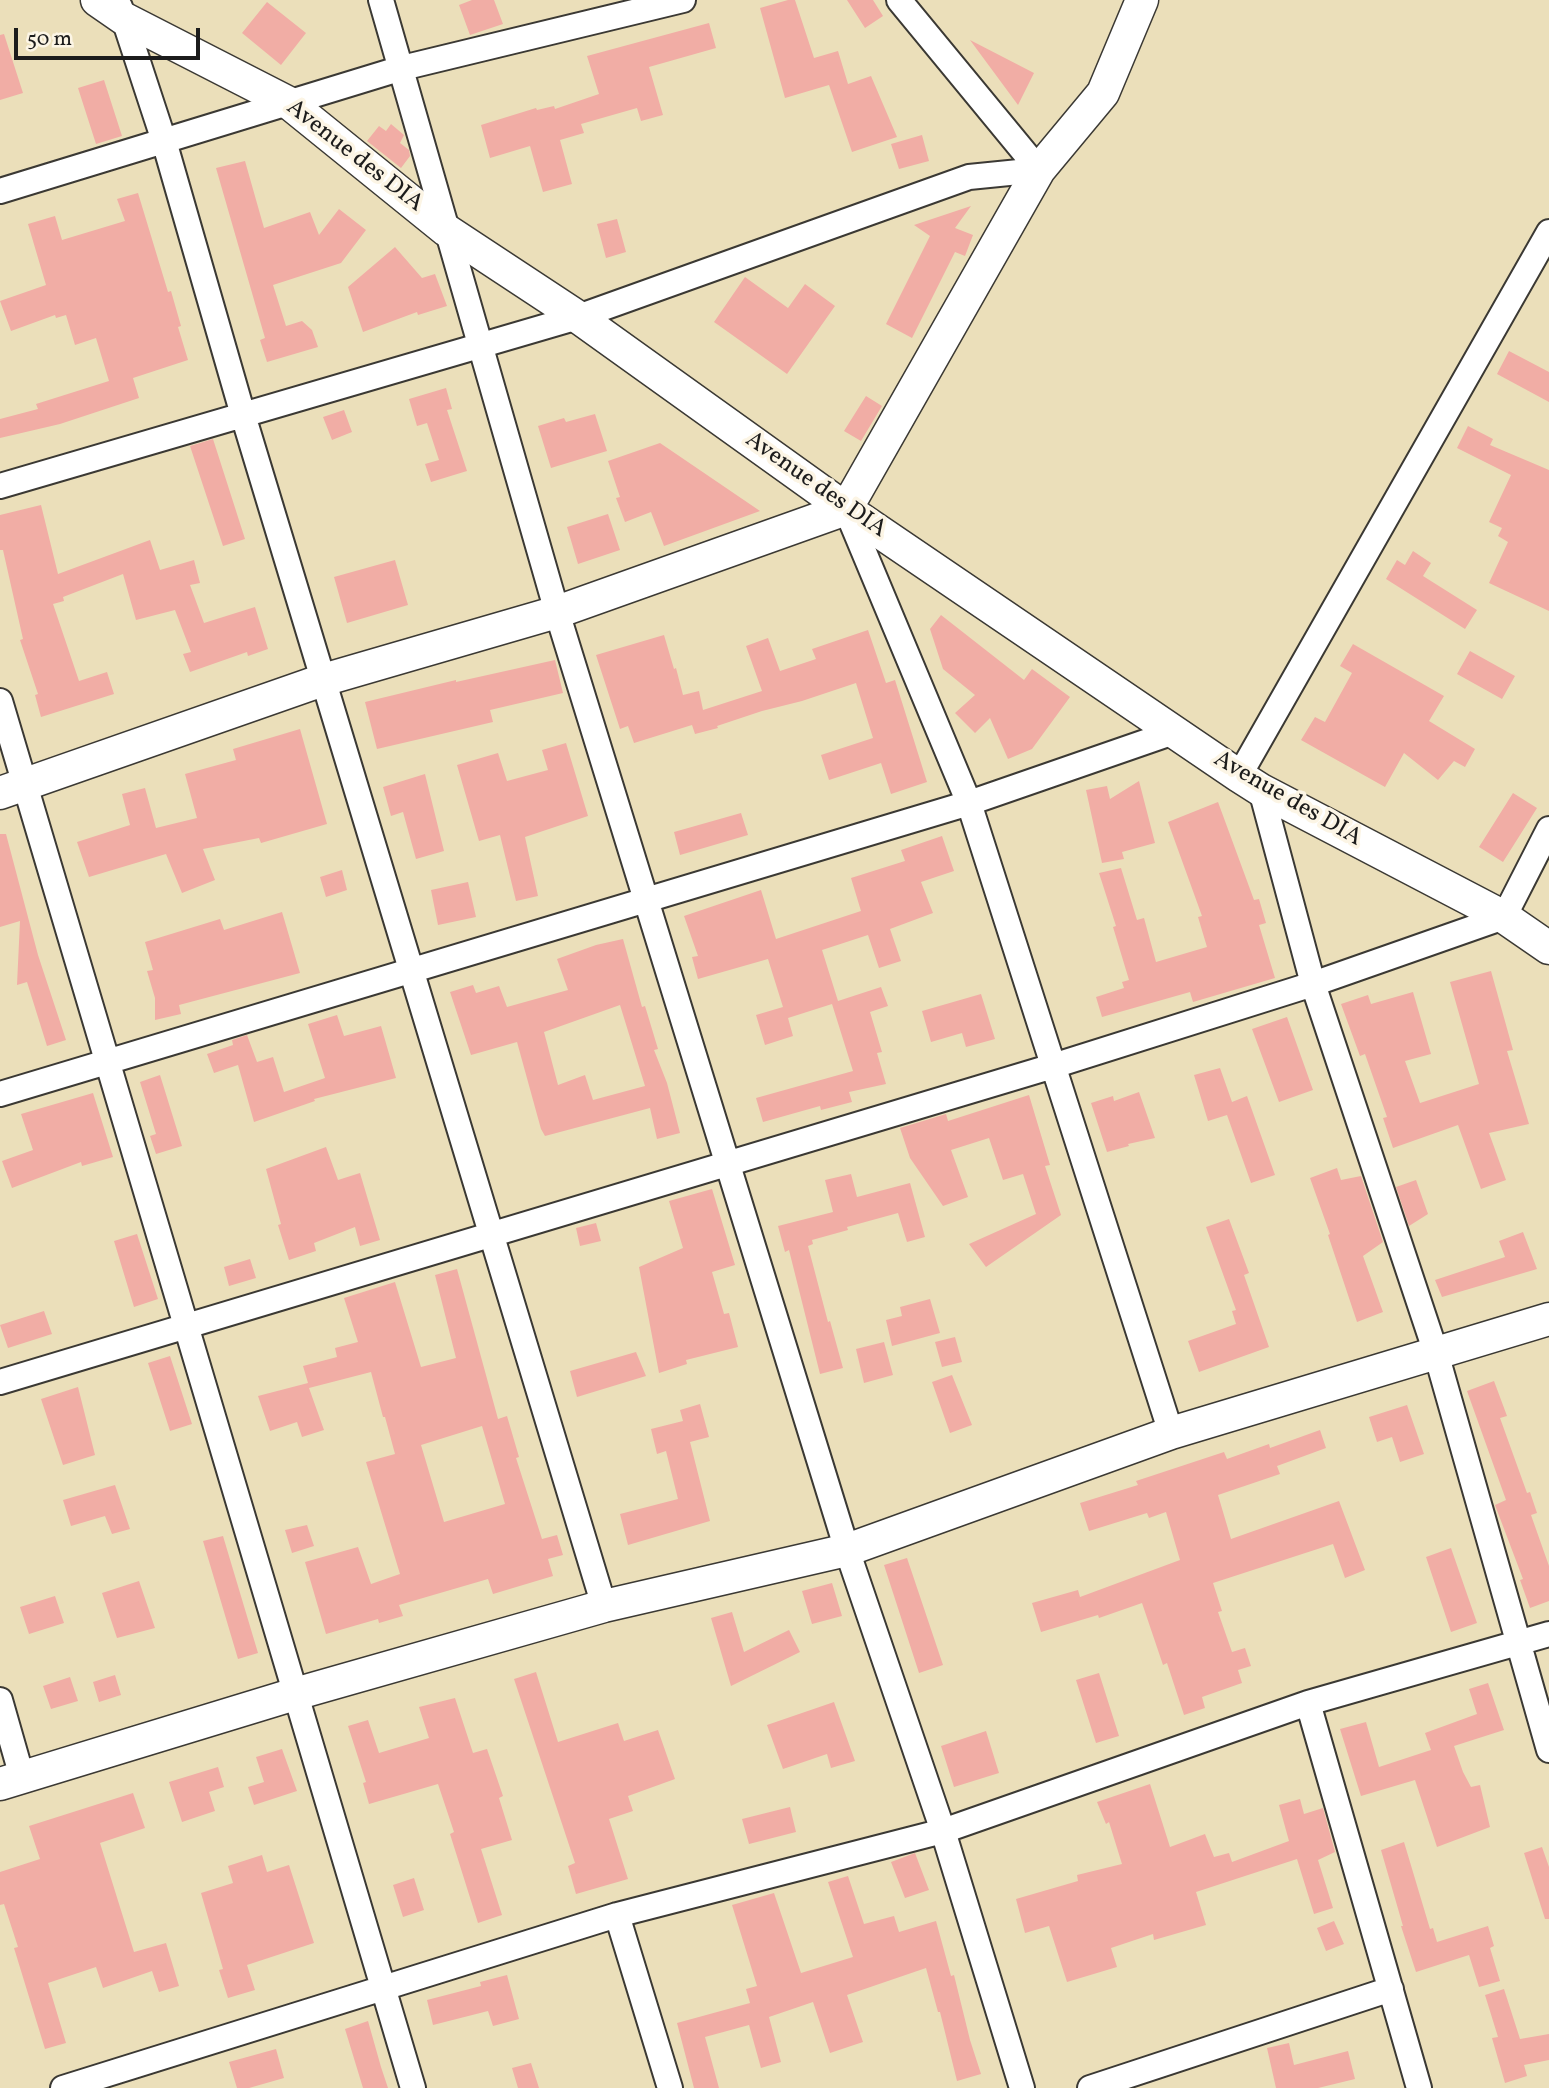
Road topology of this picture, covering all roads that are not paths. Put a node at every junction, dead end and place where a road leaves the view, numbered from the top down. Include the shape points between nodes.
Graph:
1 (97, 0) edge
2 (381, 0) edge
3 (682, 0) edge
4 (899, 0) edge
5 (1142, 0) edge
6 (120, 9) edge
7 (402, 68) junction
8 (289, 103) junction
9 (164, 141) junction
10 (1039, 170) junction
11 (0, 191) edge
12 (446, 230) junction
13 (1549, 232) edge
14 (578, 317) junction
15 (480, 346) junction
16 (243, 415) junction
17 (0, 486) edge
18 (846, 509) junction
19 (557, 612) junction
20 (323, 680) junction
21 (0, 701) edge
22 (1174, 732) junction
23 (1250, 783) junction
24 (12, 789) edge
25 (970, 803) junction
26 (1549, 829) edge
27 (647, 900) junction
28 (1504, 917) junction
29 (1549, 948) edge
30 (411, 970) junction
31 (1313, 984) junction
32 (107, 1061) junction
33 (1053, 1066) junction
34 (0, 1094) edge
35 (727, 1165) junction
36 (491, 1233) junction
37 (1549, 1319) edge
38 (185, 1325) junction
39 (1436, 1353) junction
40 (0, 1382) edge
41 (1171, 1433) junction
42 (847, 1550) junction
43 (604, 1606) junction
44 (1549, 1634) edge
45 (1520, 1644) junction
46 (295, 1694) junction
47 (0, 1700) edge
48 (1308, 1703) junction
49 (1549, 1750) edge
50 (11, 1781) edge
51 (943, 1831) junction
52 (617, 1915) junction
53 (383, 1988) junction
54 (1391, 1989) junction
55 (63, 2088) edge
56 (413, 2088) edge
57 (670, 2088) edge
58 (1022, 2088) edge
59 (1090, 2088) edge
60 (1419, 2088) edge

1 - 6 street, Avenue des DIA
2 - 7 street
3 - 7 street
4 - 10 street
5 - 10 street via 1103,93
6 - 8 street, Avenue des DIA
6 - 9 street
7 - 8 street
7 - 12 street
8 - 9 street
8 - 12 street, Avenue des DIA
9 - 11 street
9 - 16 street
10 - 14 street via 969,177
10 - 18 street
12 - 14 street, Avenue des DIA
12 - 15 street
13 - 23 street
14 - 15 street
14 - 18 street, Avenue des DIA
15 - 16 street
15 - 19 street
16 - 17 street
16 - 20 street
18 - 19 street
18 - 22 street, Avenue des DIA
18 - 25 street
19 - 20 street
19 - 27 street
20 - 24 street
20 - 30 street
21 - 24 street
22 - 23 street, Avenue des DIA
22 - 25 street
23 - 28 street, Avenue des DIA
23 - 31 street
24 - 32 street
25 - 27 street
25 - 33 street
26 - 28 street
27 - 30 street
27 - 35 street
28 - 29 street, Avenue des DIA
28 - 31 street
30 - 32 street
30 - 36 street
31 - 33 street
31 - 39 street
32 - 34 street
32 - 38 street
33 - 35 street
33 - 41 street
35 - 36 street
35 - 42 street
36 - 38 street
36 - 43 street
37 - 39 street
38 - 40 street
38 - 46 street
39 - 41 street
39 - 45 street
41 - 42 street
42 - 43 street
42 - 51 street
43 - 46 street
44 - 45 street
45 - 48 street
45 - 49 street
46 - 50 street
46 - 53 street
47 - 50 street
48 - 51 street
48 - 54 street
51 - 52 street
51 - 58 street
52 - 53 street
52 - 57 street
53 - 55 street
53 - 56 street
54 - 59 street
54 - 60 street

